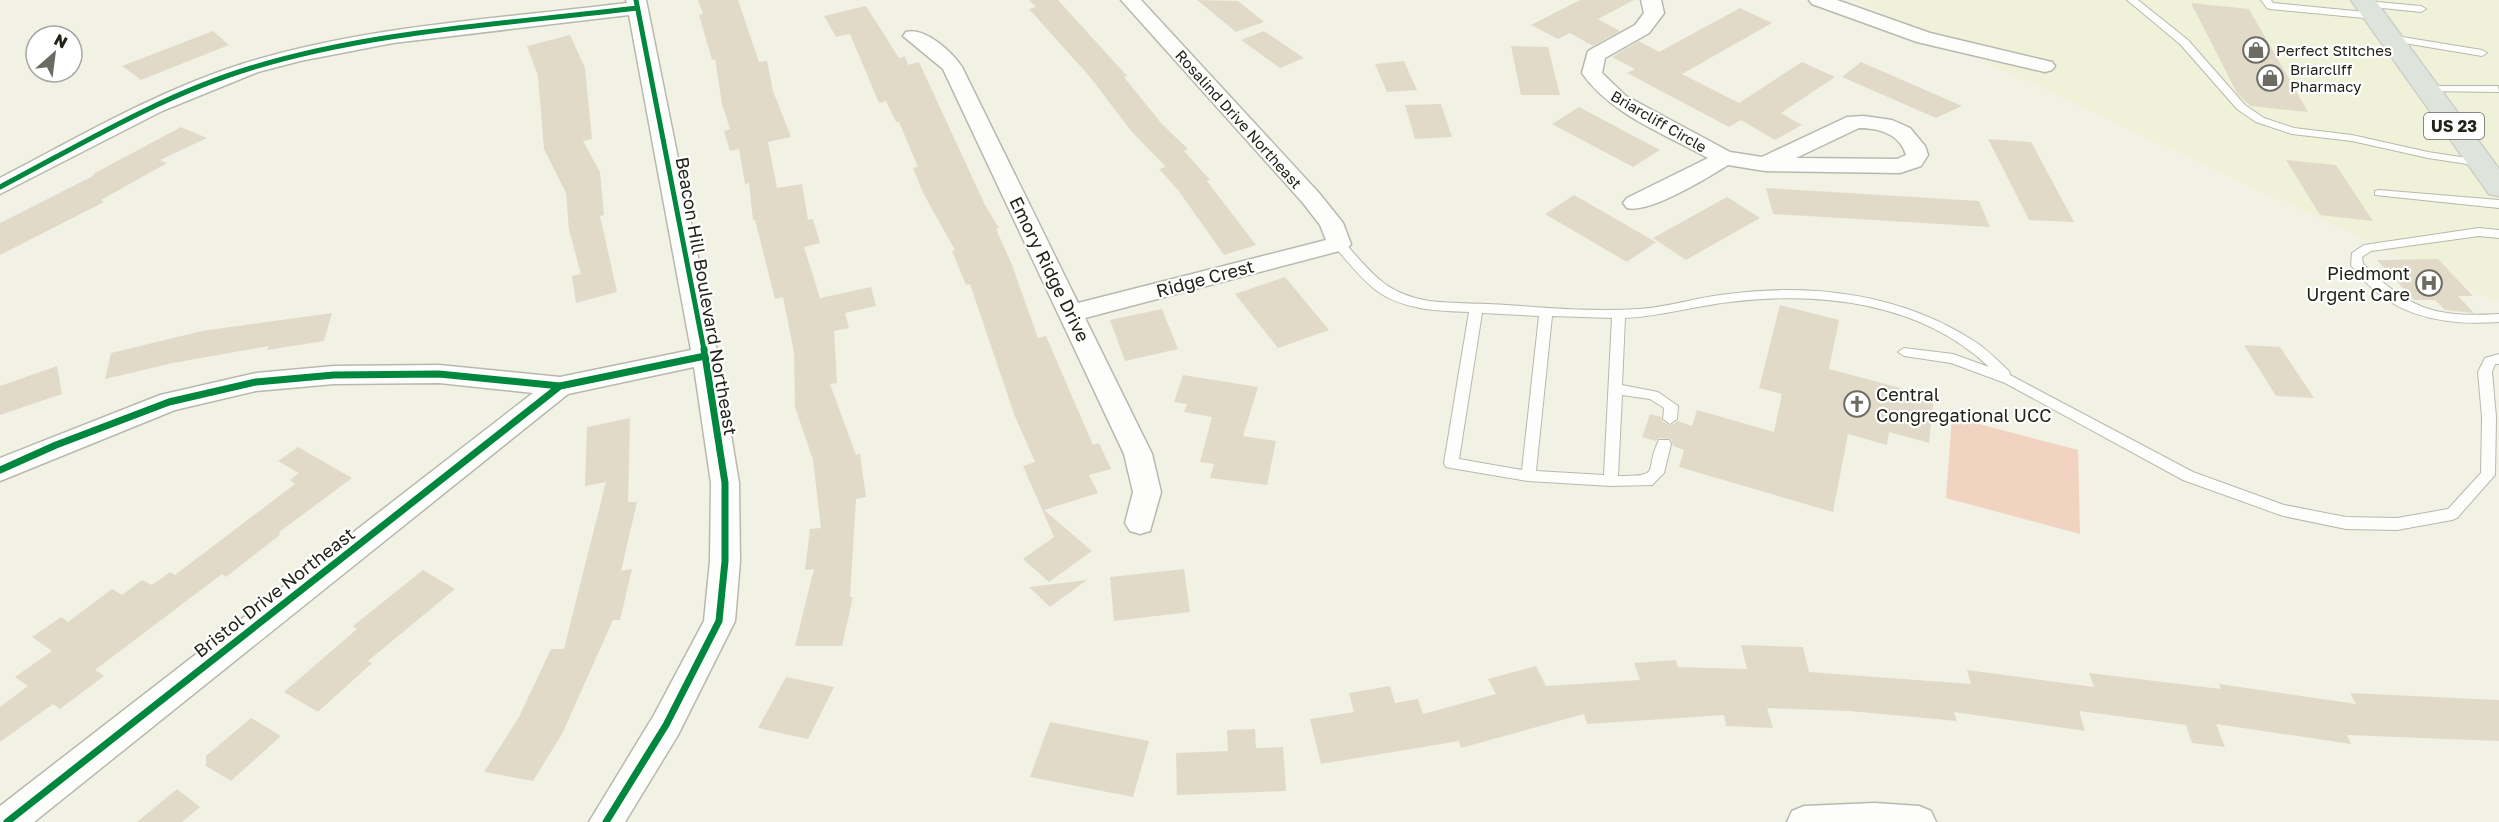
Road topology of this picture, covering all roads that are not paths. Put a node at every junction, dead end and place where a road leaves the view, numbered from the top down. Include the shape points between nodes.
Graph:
1 (1131, 0) edge
2 (1652, 0) edge
3 (1819, 0) edge
4 (2133, 0) edge
5 (2266, 0) edge
6 (2310, 0) edge
7 (2415, 0) edge
8 (637, 4) edge
9 (2368, 7) edge
10 (2316, 11) junction
11 (913, 36) dead end
12 (2390, 38) junction
13 (2482, 53) dead end
14 (2045, 66) dead end
15 (2427, 89) junction
16 (2498, 89) edge
17 (1724, 158) junction
18 (2480, 163) junction
19 (1765, 164) junction
20 (0, 187) edge
21 (2499, 188) edge
22 (2379, 193) dead end
23 (1635, 203) dead end
24 (2499, 204) edge
25 (2499, 234) edge
26 (1339, 244) junction
27 (1476, 308) junction
28 (1546, 311) junction
29 (1072, 313) junction
30 (1619, 314) junction
31 (2499, 318) edge
32 (1904, 352) dead end
33 (705, 356) junction
34 (2499, 360) edge
35 (2010, 380) junction
36 (560, 386) junction
37 (1616, 389) junction
38 (1670, 419) dead end
39 (1664, 444) dead end
40 (0, 470) edge
41 (1528, 476) junction
42 (1611, 481) junction
43 (1140, 524) dead end
44 (7, 822) edge
45 (606, 822) edge
46 (1804, 822) edge
47 (1919, 822) edge

1 - 26 street, Rosalind Drive Northeast via 1311,198 1331,224
2 - 17 street, Briarcliff Circle via 1654,13 1642,29 1595,55 1592,73 1619,100
3 - 14 street via 1924,38
4 - 18 lane via 2184,42 2247,113 2267,123 2292,131 2352,138
5 - 10 lane via 2270,6
6 - 10 lane
7 - 9 lane via 2424,12
8 - 20 street via 340,45 250,68 177,96
8 - 33 street, Beacon Hill Boulevard Northeast
9 - 10 lane
9 - 12 main road, US 23
11 - 29 street, Emory Ridge Drive via 952,67
12 - 13 lane
12 - 15 main road, US 23
15 - 16 lane
15 - 18 main road, US 23
17 - 19 street, Briarcliff Circle
17 - 23 street
18 - 21 main road, US 23
19 - 19 street, Briarcliff Circle via 1900,166 1913,161 1916,144 1891,127 1855,122
22 - 24 lane
25 - 31 lane via 2479,232 2368,248 2356,256 2357,265 2379,288 2406,307 2436,317 2468,321
26 - 27 lane via 1391,295 1410,302
26 - 29 street, Ridge Crest
27 - 28 lane
27 - 41 lane via 1451,463
28 - 30 lane
28 - 41 lane
29 - 43 street, Emory Ridge Drive via 1142,465 1147,492
30 - 35 lane via 1777,293 1877,302 1920,317 1972,345
30 - 37 lane
32 - 35 lane via 1953,359
33 - 36 street
33 - 45 street, Beacon Hill Boulevard Northeast via 725,483 725,561 719,621 666,725
34 - 35 lane via 2490,361 2485,372 2488,475 2452,514 2397,524 2346,523 2283,510 2188,476
36 - 40 street via 439,374 334,375 256,382 169,402
36 - 44 street, Bristol Drive Northeast
37 - 38 lane via 1653,395 1671,406
37 - 42 lane
39 - 42 lane via 1657,473 1647,481
41 - 42 lane
46 - 47 street

